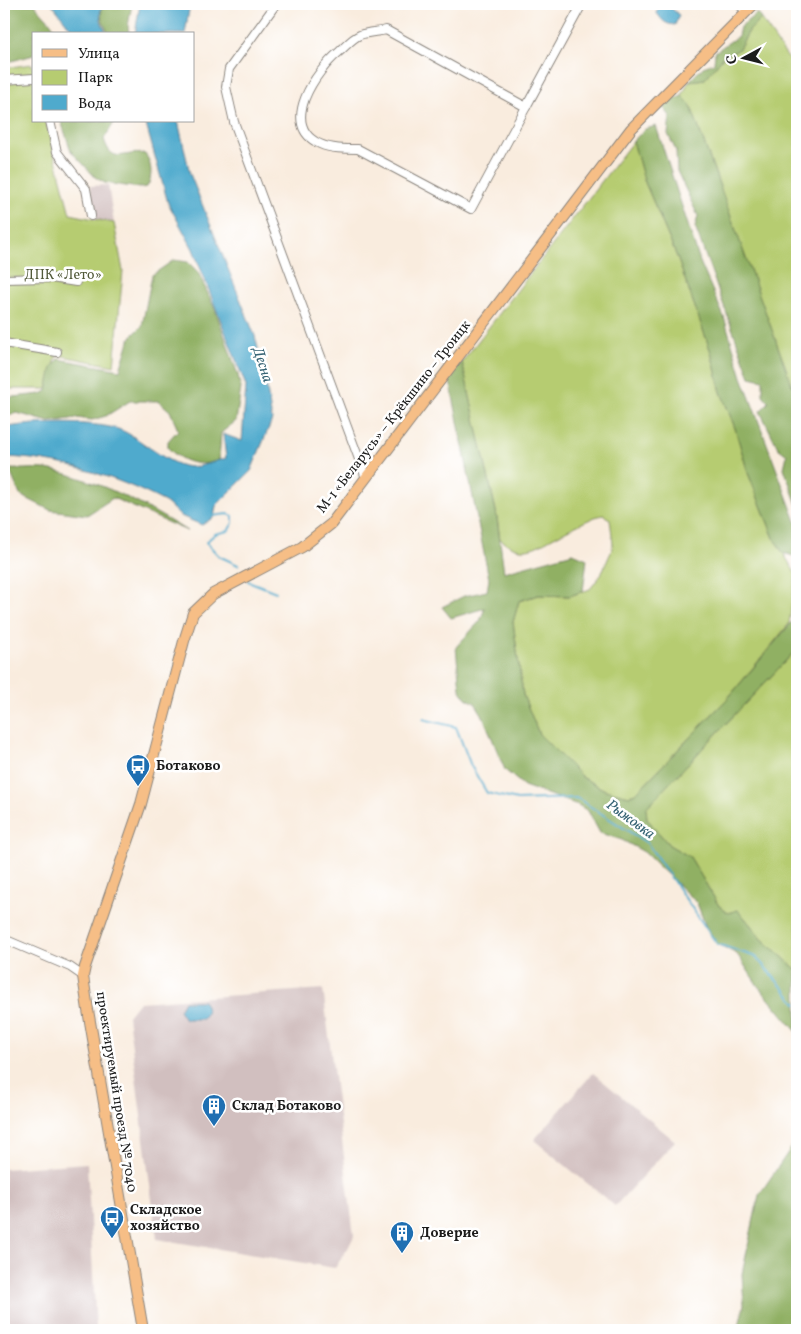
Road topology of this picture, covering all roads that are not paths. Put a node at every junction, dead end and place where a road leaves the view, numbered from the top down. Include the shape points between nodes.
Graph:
1 (276, 4) edge
2 (582, 4) edge
3 (738, 4) edge
4 (751, 7) edge
5 (32, 78) edge
6 (4, 80) edge
7 (526, 107) junction
8 (50, 122) edge
9 (91, 216) dead end
10 (4, 279) edge
11 (76, 282) dead end
12 (4, 343) edge
13 (57, 352) dead end
14 (366, 478) junction
15 (4, 939) edge
16 (83, 976) junction
17 (143, 1330) edge

1 - 14 street via 229,69 226,87 234,122
2 - 7 street
3 - 4 street
4 - 14 main road, М-1 «Беларусь» – Крёкшино – Троицк via 632,129
5 - 6 street
7 - 7 street via 386,30 359,35 325,64 300,110 302,127 310,138 320,144 358,149 470,209
8 - 9 street via 57,152 86,190
10 - 11 street via 51,278
12 - 13 street
14 - 16 main road, М-1 «Беларусь» – Крёкшино – Троицк via 331,524 302,547 218,591 193,613 141,804
15 - 16 street via 70,967
16 - 17 main road, проектируемый проезд № 7040

